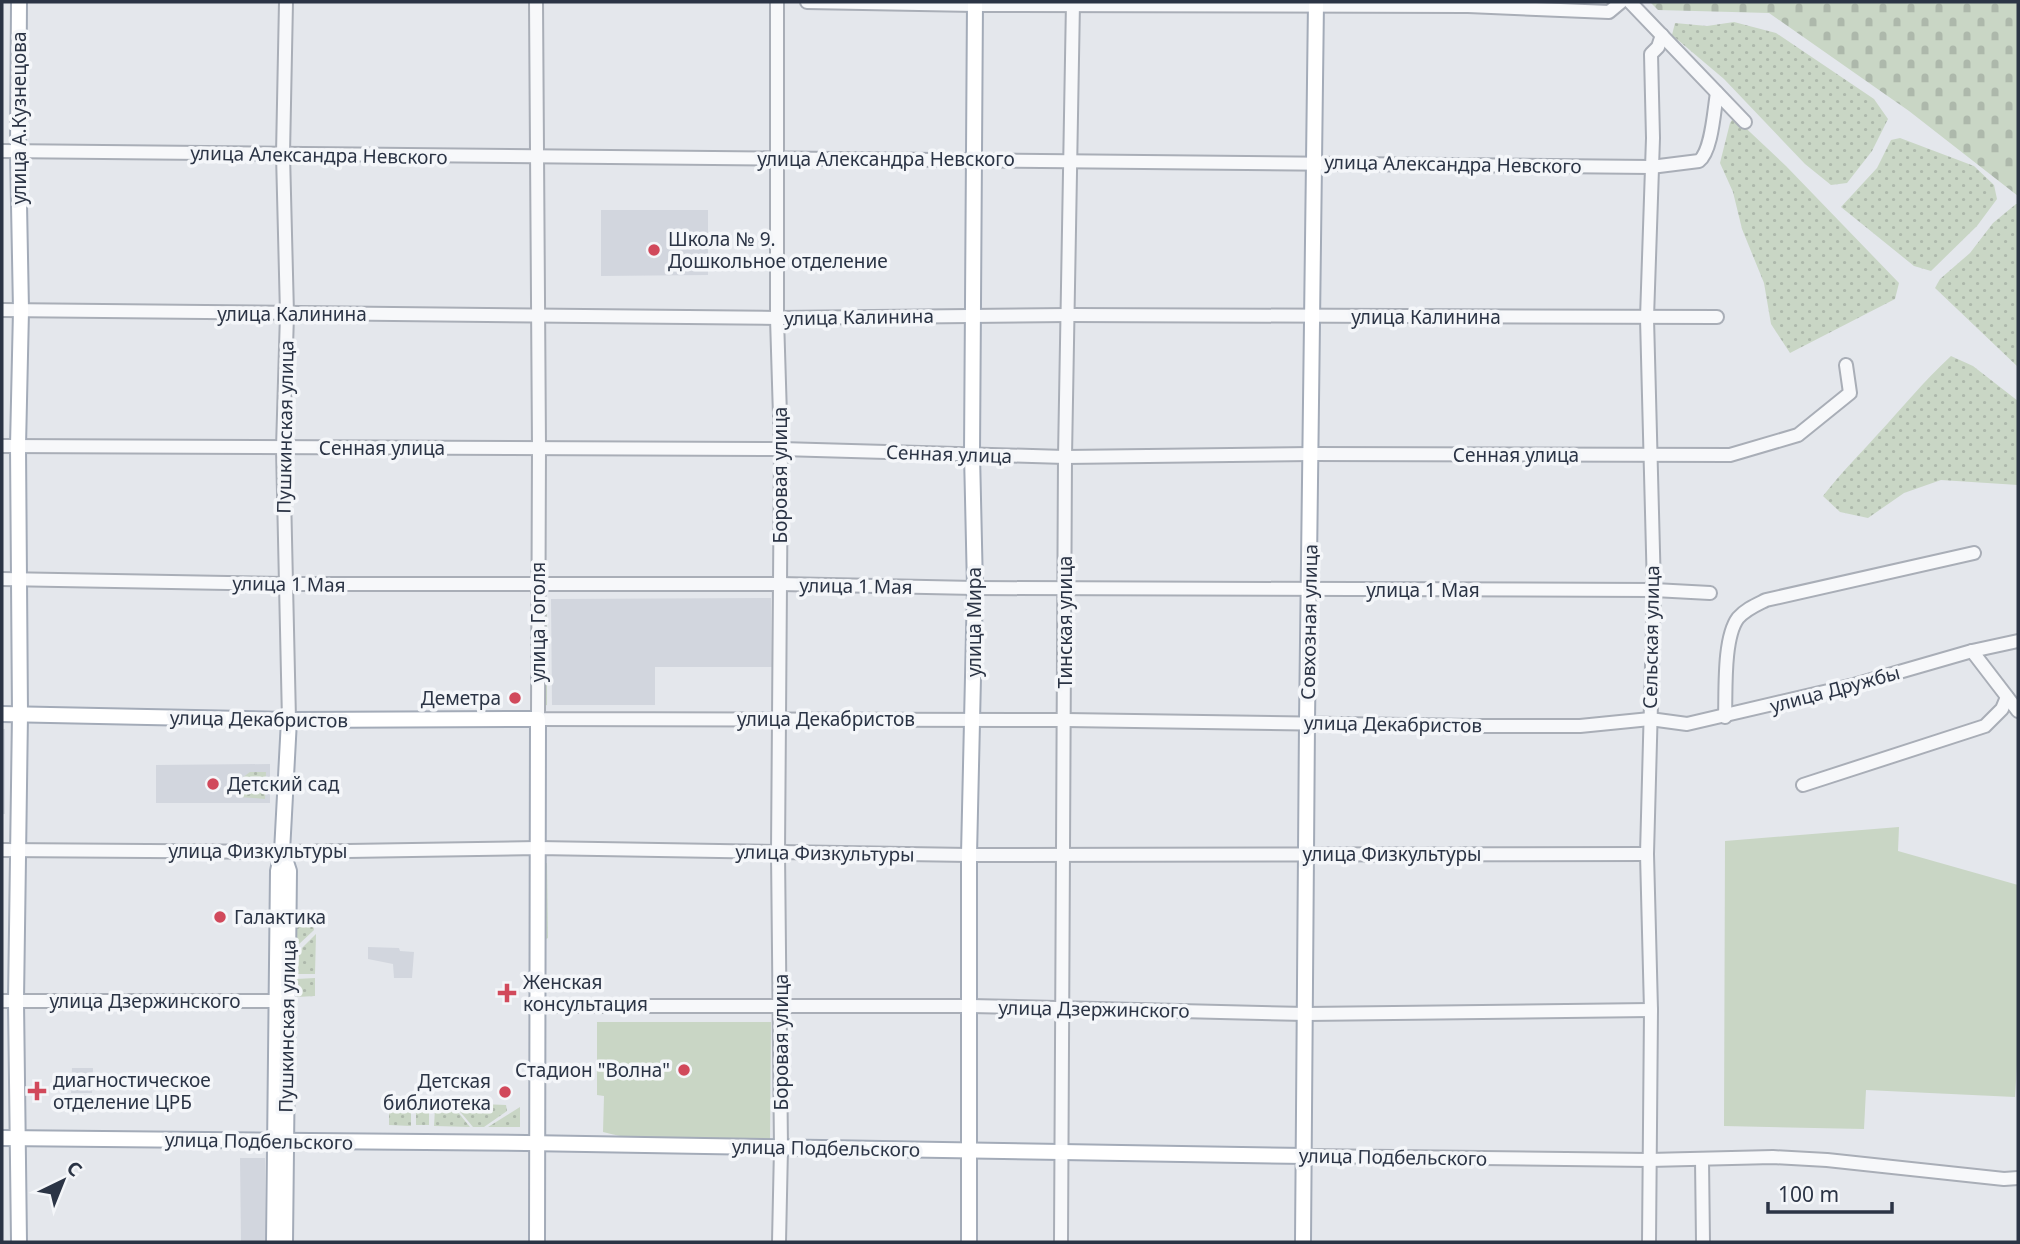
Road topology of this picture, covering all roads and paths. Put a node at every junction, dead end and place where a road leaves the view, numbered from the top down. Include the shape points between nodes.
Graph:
1 (19, 2) edge
2 (286, 2) edge
3 (536, 2) edge
4 (778, 2) edge
5 (807, 2) edge
6 (1621, 2) edge
7 (1630, 2) edge
8 (1316, 3) edge
9 (975, 4) edge
10 (1072, 4) edge
11 (1469, 4) edge
12 (1662, 35) junction
13 (1717, 93) junction
14 (1745, 122) dead end
15 (2, 151) edge
16 (18, 151) junction
17 (283, 154) junction
18 (538, 158) junction
19 (778, 158) junction
20 (976, 159) junction
21 (1069, 159) junction
22 (1314, 162) junction
23 (1651, 167) junction
24 (2, 310) edge
25 (21, 310) junction
26 (287, 314) junction
27 (538, 314) junction
28 (1069, 315) junction
29 (973, 316) junction
30 (1311, 317) junction
31 (1717, 317) dead end
32 (778, 318) junction
33 (1647, 318) junction
34 (1846, 365) dead end
35 (2, 446) edge
36 (18, 446) junction
37 (539, 447) junction
38 (284, 448) junction
39 (781, 449) junction
40 (972, 454) junction
41 (1311, 454) junction
42 (1651, 456) junction
43 (1065, 457) junction
44 (1974, 553) dead end
45 (2, 579) edge
46 (18, 580) junction
47 (285, 584) junction
48 (780, 584) junction
49 (537, 585) junction
50 (975, 588) junction
51 (1065, 589) junction
52 (1310, 590) junction
53 (1654, 590) junction
54 (1710, 593) dead end
55 (2018, 640) edge
56 (1972, 651) junction
57 (2007, 697) junction
58 (2018, 711) edge
59 (2, 714) edge
60 (20, 714) junction
61 (1725, 717) junction
62 (538, 719) junction
63 (780, 719) junction
64 (1650, 719) junction
65 (289, 720) junction
66 (1066, 720) junction
67 (973, 721) junction
68 (1307, 722) junction
69 (1803, 785) dead end
70 (538, 848) junction
71 (2, 850) edge
72 (18, 850) junction
73 (282, 852) junction
74 (778, 852) junction
75 (1306, 854) junction
76 (1647, 854) junction
77 (969, 855) junction
78 (1063, 855) junction
79 (9, 1001) edge
80 (282, 1001) junction
81 (538, 1006) junction
82 (780, 1006) junction
83 (971, 1006) junction
84 (1062, 1007) junction
85 (1651, 1010) junction
86 (1306, 1014) junction
87 (2, 1138) edge
88 (19, 1138) junction
89 (281, 1141) junction
90 (538, 1143) junction
91 (781, 1148) junction
92 (968, 1149) junction
93 (1061, 1152) junction
94 (1306, 1156) junction
95 (1649, 1160) junction
96 (1702, 1160) junction
97 (2018, 1178) edge
98 (19, 1242) edge
99 (274, 1242) edge
100 (285, 1242) edge
101 (537, 1242) edge
102 (779, 1242) edge
103 (969, 1242) edge
104 (1061, 1242) edge
105 (1303, 1242) edge
106 (1648, 1242) edge
107 (1703, 1242) edge

1 - 16 main road, улица А.Кузнецова
2 - 17 street, Пушкинская улица
3 - 18 street, улица Гоголя
4 - 19 street, Боровая улица
5 - 9 street
6 - 11 street via 1609,12
7 - 12 street
8 - 10 street
8 - 11 street
8 - 22 main road, Совхозная улица
9 - 10 street
9 - 20 main road, улица Мира
10 - 21 street, Тинская улица
12 - 13 street
12 - 23 street, Сельская улица via 1651,54
13 - 14 street
13 - 23 street, улица Александра Невского via 1704,157
15 - 16 street, улица Александра Невского
16 - 17 street, улица Александра Невского
16 - 25 main road, улица А.Кузнецова
17 - 18 street, улица Александра Невского
17 - 26 street, Пушкинская улица
18 - 19 street, улица Александра Невского
18 - 27 street, улица Гоголя
19 - 20 street, улица Александра Невского
19 - 32 street, Боровая улица
20 - 21 street, улица Александра Невского
20 - 29 main road, улица Мира
21 - 22 street, улица Александра Невского
21 - 28 street, Тинская улица
22 - 23 street, улица Александра Невского
22 - 30 main road, Совхозная улица
23 - 33 street, Сельская улица
24 - 25 street, улица Калинина
25 - 26 street, улица Калинина
25 - 36 main road, улица А.Кузнецова
26 - 27 street, улица Калинина
26 - 38 street, Пушкинская улица
27 - 32 street, улица Калинина
27 - 37 street, улица Гоголя
28 - 29 street, улица Калинина
28 - 30 street, улица Калинина
28 - 43 street, Тинская улица
29 - 32 street, улица Калинина
29 - 40 main road, улица Мира
30 - 33 street, улица Калинина
30 - 41 main road, Совхозная улица
31 - 33 street, улица Калинина
32 - 39 street, Боровая улица
33 - 42 street, Сельская улица
34 - 42 street, Сенная улица via 1850,393 1798,435 1730,455
35 - 36 street, Сенная улица
36 - 38 street, Сенная улица
36 - 46 main road, улица А.Кузнецова
37 - 38 street, Сенная улица
37 - 39 street, Сенная улица
37 - 49 street, улица Гоголя
38 - 47 street, Пушкинская улица
39 - 40 street, Сенная улица
39 - 48 street, Боровая улица
40 - 43 street, Сенная улица
40 - 50 main road, улица Мира
41 - 42 street, Сенная улица
41 - 43 street, Сенная улица
41 - 52 main road, Совхозная улица
42 - 53 street, Сельская улица
43 - 51 street, Тинская улица
44 - 61 street via 1779,597 1748,609 1731,635
45 - 46 street, улица 1 Мая
46 - 47 street, улица 1 Мая
46 - 60 main road, улица А.Кузнецова
47 - 49 street, улица 1 Мая
47 - 65 street, Пушкинская улица
48 - 49 street, улица 1 Мая
48 - 50 street, улица 1 Мая
48 - 63 street, Боровая улица
49 - 62 street, улица Гоголя
50 - 51 street, улица 1 Мая
50 - 67 main road, улица Мира
51 - 52 street, улица 1 Мая
51 - 66 street, Тинская улица
52 - 53 street, улица 1 Мая
52 - 68 main road, Совхозная улица
53 - 54 street, улица 1 Мая
53 - 64 street, Сельская улица
55 - 56 street, улица Дружбы
56 - 57 street
56 - 61 street, улица Дружбы
57 - 58 street
57 - 69 street via 1985,726
59 - 60 main road, улица Декабристов
60 - 65 main road, улица Декабристов
60 - 72 main road, улица А.Кузнецова
61 - 64 street, улица Дружбы via 1687,724
62 - 63 street, улица Декабристов
62 - 65 main road, улица Декабристов
62 - 70 main road, улица Гоголя
63 - 67 street, улица Декабристов
63 - 74 street, Боровая улица
64 - 68 street, улица Декабристов via 1567,726
64 - 76 street, Сельская улица
65 - 73 main road, Пушкинская улица
66 - 67 street, улица Декабристов
66 - 68 street, улица Декабристов
66 - 78 street, Тинская улица
67 - 77 main road, улица Мира
68 - 75 main road, Совхозная улица
70 - 73 street, улица Физкультуры
70 - 74 street, улица Физкультуры
70 - 81 main road, улица Гоголя
71 - 72 street, улица Физкультуры
72 - 73 street, улица Физкультуры
72 - 79 main road, улица А.Кузнецова
73 - 80 main road, Пушкинская улица via 289,871
74 - 77 street, улица Физкультуры
74 - 82 street, Боровая улица
75 - 76 street, улица Физкультуры
75 - 78 street, улица Физкультуры
75 - 86 main road, Совхозная улица
76 - 85 street, Сельская улица
77 - 78 street, улица Физкультуры
77 - 83 main road, улица Мира
78 - 84 street, Тинская улица
79 - 80 street, улица Дзержинского
79 - 88 main road, улица А.Кузнецова
80 - 89 main road, Пушкинская улица
81 - 82 street, улица Дзержинского
81 - 90 main road, улица Гоголя
82 - 83 street, улица Дзержинского
82 - 91 street, Боровая улица
83 - 84 street, улица Дзержинского
83 - 92 main road, улица Мира
84 - 86 street, улица Дзержинского
84 - 93 street, Тинская улица
85 - 86 street, улица Дзержинского
85 - 95 street, Сельская улица
86 - 94 main road, Совхозная улица
87 - 88 main road, улица Подбельского
88 - 89 main road, улица Подбельского
88 - 98 main road, улица А.Кузнецова
89 - 90 main road, улица Подбельского
89 - 99 main road, Пушкинская улица
89 - 100 main road, Пушкинская улица
90 - 91 main road, улица Подбельского
90 - 101 main road, улица Гоголя
91 - 92 main road, улица Подбельского
91 - 102 street, Боровая улица
92 - 93 main road, улица Подбельского
92 - 103 main road, улица Мира
93 - 94 main road, улица Подбельского
93 - 104 street, Тинская улица
94 - 95 street, улица Подбельского
94 - 105 main road, Совхозная улица
95 - 96 street, улица Подбельского
95 - 106 street, Сельская улица
96 - 97 street, улица Подбельского via 1827,1160
96 - 107 street

